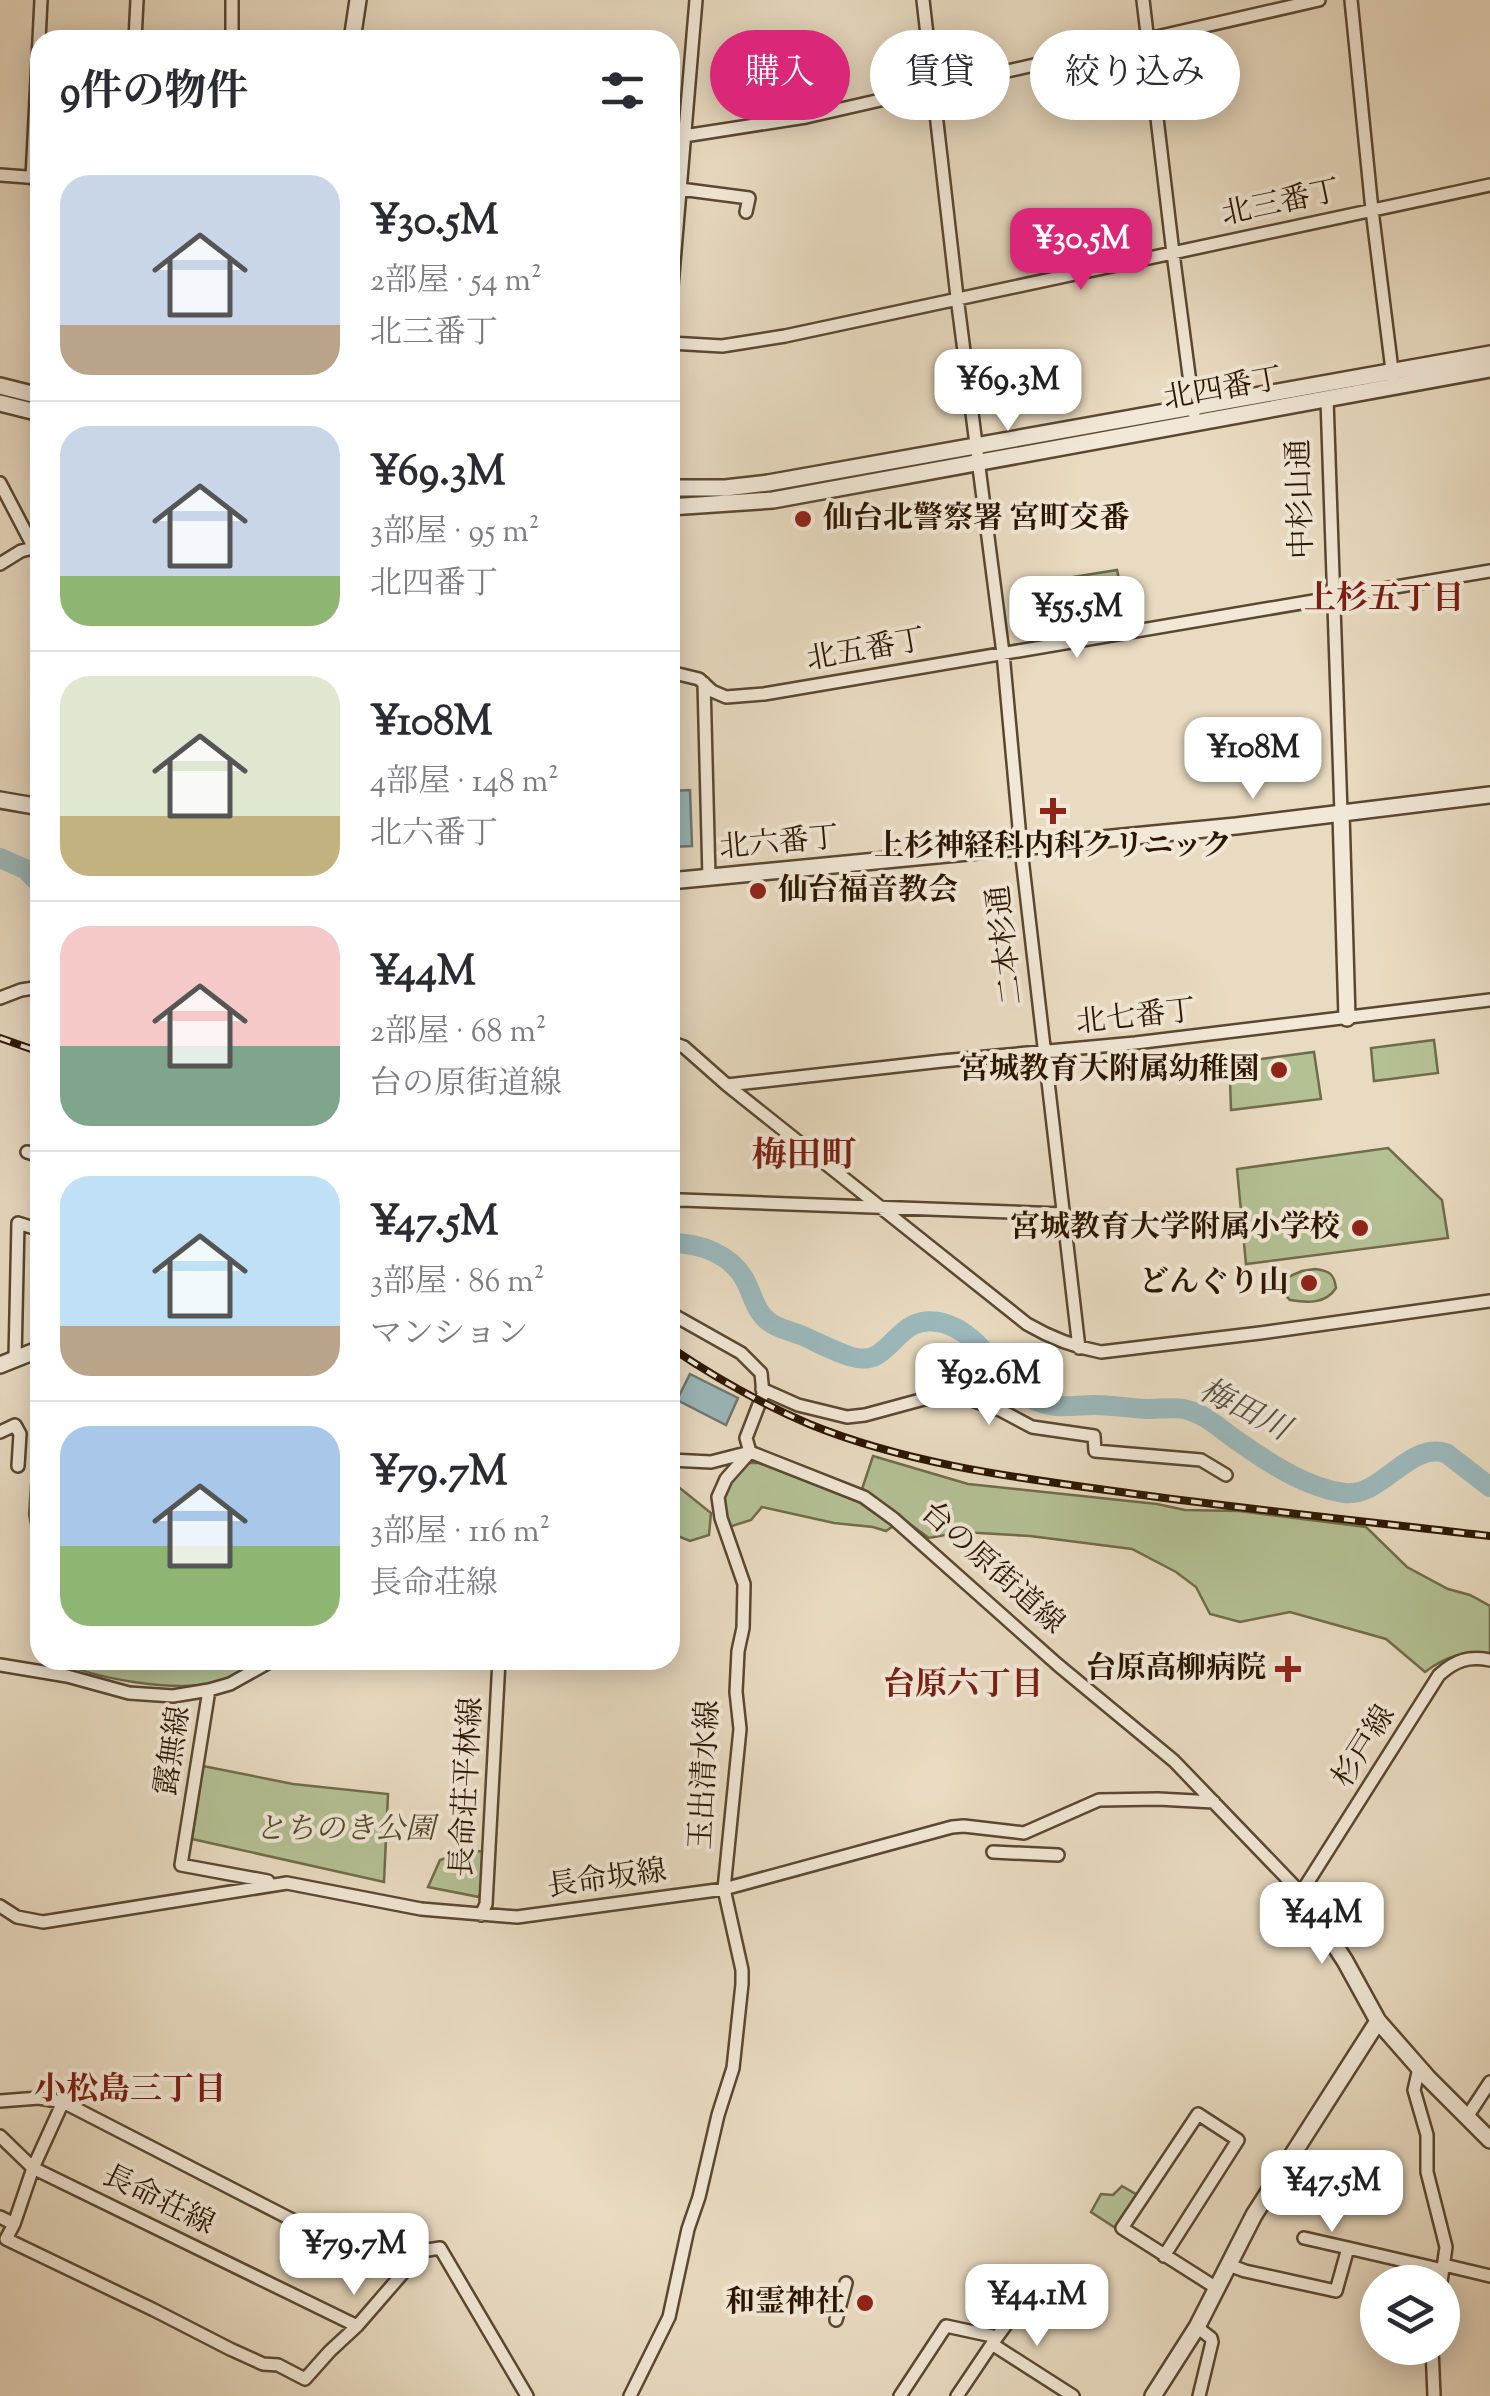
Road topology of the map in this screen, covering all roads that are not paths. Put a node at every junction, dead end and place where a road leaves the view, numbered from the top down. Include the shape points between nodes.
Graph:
1 (41, 0) edge
2 (137, 0) edge
3 (232, 0) edge
4 (358, 0) edge
5 (696, 0) edge
6 (923, 0) edge
7 (1143, 0) edge
8 (1319, 0) edge
9 (1352, 0) edge
10 (40, 30) edge
11 (135, 30) edge
12 (232, 30) edge
13 (354, 30) edge
14 (927, 30) edge
15 (1147, 30) edge
16 (1191, 30) edge
17 (870, 102) edge
18 (938, 120) edge
19 (1157, 120) edge
20 (680, 129) edge
21 (684, 130) junction
22 (0, 175) edge
23 (30, 178) edge
24 (1490, 186) edge
25 (680, 190) joint
26 (1372, 210) junction
27 (746, 212) dead end
28 (1172, 253) junction
29 (957, 297) junction
30 (680, 344) edge
31 (1490, 354) edge
32 (1490, 369) edge
33 (1393, 379) junction
34 (0, 386) edge
35 (30, 394) edge
36 (1326, 399) junction
37 (0, 403) edge
38 (30, 410) edge
39 (1194, 414) junction
40 (976, 445) junction
41 (978, 462) junction
42 (0, 483) edge
43 (680, 488) edge
44 (680, 506) edge
45 (30, 535) edge
46 (30, 549) edge
47 (0, 564) edge
48 (1490, 571) edge
49 (1333, 597) junction
50 (1003, 653) junction
51 (680, 674) edge
52 (704, 684) junction
53 (1490, 795) edge
54 (0, 800) edge
55 (30, 804) edge
56 (1342, 813) junction
57 (1021, 849) junction
58 (709, 878) junction
59 (680, 880) edge
60 (30, 989) edge
61 (0, 998) edge
62 (1490, 1000) edge
63 (1348, 1018) junction
64 (680, 1046) edge
65 (1044, 1053) junction
66 (728, 1085) junction
67 (680, 1200) edge
68 (881, 1209) junction
69 (1063, 1214) junction
70 (30, 1227) edge
71 (1490, 1301) edge
72 (680, 1318) edge
73 (1079, 1348) junction
74 (8, 1362) edge
75 (762, 1389) junction
76 (0, 1432) edge
77 (750, 1452) junction
78 (680, 1460) edge
79 (18, 1466) dead end
80 (1226, 1475) dead end
81 (1490, 1660) edge
82 (0, 1665) edge
83 (30, 1670) edge
84 (30, 1670) edge
85 (254, 1670) edge
86 (499, 1670) edge
87 (209, 1690) junction
88 (1214, 1802) junction
89 (1024, 1833) junction
90 (993, 1852) dead end
91 (1022, 1854) junction
92 (1058, 1855) dead end
93 (287, 1883) junction
94 (724, 1889) junction
95 (1301, 1893) junction
96 (0, 1906) edge
97 (481, 1914) junction
98 (1378, 2022) junction
99 (1419, 2068) junction
100 (1490, 2082) edge
101 (0, 2101) edge
102 (63, 2102) junction
103 (1466, 2117) junction
104 (0, 2136) edge
105 (1490, 2140) edge
106 (33, 2168) junction
107 (0, 2216) edge
108 (14, 2224) junction
109 (1304, 2238) dead end
110 (1348, 2248) junction
111 (1164, 2256) junction
112 (1230, 2265) junction
113 (1413, 2265) edge
114 (1444, 2265) edge
115 (406, 2270) junction
116 (1460, 2274) edge
117 (1490, 2276) edge
118 (846, 2284) dead end
119 (1218, 2290) junction
120 (1026, 2297) dead end
121 (836, 2320) dead end
122 (357, 2326) junction
123 (1197, 2326) junction
124 (994, 2340) junction
125 (1433, 2365) edge
126 (527, 2396) edge
127 (630, 2396) edge
128 (900, 2396) edge
129 (957, 2396) edge
130 (1073, 2396) edge
131 (1152, 2396) edge
132 (1199, 2396) edge
133 (1434, 2396) edge

1 - 10 street
2 - 11 street
3 - 12 street
4 - 13 street
5 - 21 street
6 - 14 street, 二本杉通
7 - 15 street
8 - 16 street
9 - 26 street
17 - 21 street via 806,117
18 - 29 street, 二本杉通
19 - 28 street
20 - 21 street
21 - 25 street
22 - 23 street
24 - 26 street, 北三番丁
25 - 27 street via 749,198
26 - 28 street, 北三番丁
26 - 33 street
28 - 29 street, 北三番丁
28 - 39 street
29 - 30 street, 北三番丁 via 785,336
29 - 40 street, 二本杉通
31 - 33 street, 北四番丁
32 - 33 street, 北四番丁
33 - 36 street, 北四番丁
33 - 39 street, 北四番丁
34 - 35 street
36 - 39 street, 北四番丁
36 - 49 street, 中杉山通
37 - 38 street
39 - 40 street, 北四番丁
39 - 41 street, 北四番丁
40 - 41 street, 二本杉通
40 - 43 street, 北四番丁 via 768,483
41 - 44 street, 北四番丁 via 773,500
41 - 50 street, 二本杉通
42 - 45 street
46 - 47 street
48 - 49 street, 北五番丁
49 - 50 street, 北五番丁
49 - 56 street, 中杉山通
50 - 52 street, 北五番丁 via 764,694 726,697
50 - 57 street, 二本杉通
51 - 52 street, 北五番丁
52 - 58 street
53 - 56 street, 北六番丁
54 - 55 street
56 - 57 street, 北六番丁
56 - 63 street, 中杉山通
57 - 58 street, 北六番丁
57 - 65 street, 二本杉通
58 - 59 street, 北六番丁
60 - 61 street
62 - 63 street, 北七番丁
63 - 65 street, 北七番丁
64 - 66 street
65 - 66 street, 北七番丁
65 - 69 street, 二本杉通
66 - 68 street
67 - 68 street
68 - 69 street
68 - 73 street via 1027,1324
69 - 73 street, 二本杉通
70 - 74 street via 18,1223
71 - 73 street via 1101,1352
72 - 75 street via 741,1352 762,1374
75 - 77 street via 746,1438
75 - 80 street via 846,1417 924,1399 966,1398 1032,1427 1094,1436 1095,1451 1201,1460
76 - 79 street via 16,1425
77 - 78 street via 711,1462
77 - 88 street, 台の原街道線 via 864,1498 894,1519
77 - 94 street, 玉出清水線 via 718,1497 744,1584 736,1692 740,1729
81 - 95 street, 杉戸線 via 1464,1658 1439,1675
82 - 84 street, 露無線
83 - 87 street, 露無線 via 129,1694
85 - 87 street
86 - 97 street, 長命荘平林線
87 - 93 street, 露無線 via 181,1865
88 - 89 street via 1100,1800
88 - 95 street, 台の原街道線
89 - 91 street
89 - 94 street, 長命坂線 via 952,1827
90 - 91 street
91 - 92 street
93 - 96 street, 長命坂線 via 43,1922 17,1918
93 - 97 street, 長命坂線
94 - 97 street, 長命坂線 via 517,1917
94 - 127 street, 玉出清水線 via 742,1970 734,2068 670,2317
95 - 98 street, 台の原街道線
98 - 99 street, 台の原街道線
98 - 112 street via 1254,2215
99 - 103 street, 台の原街道線
99 - 114 street via 1414,2090 1427,2135 1426,2172 1446,2247
100 - 103 street
101 - 102 street
102 - 106 street
102 - 115 street via 312,2230
103 - 105 street, 台の原街道線
104 - 106 street, 長命荘線
106 - 108 street
106 - 122 street, 長命荘線
107 - 108 street
108 - 122 street via 6,2240 305,2379
109 - 110 street
110 - 112 street via 1336,2291
110 - 113 street
111 - 111 street via 1238,2140 1198,2114 1122,2228
111 - 119 street
112 - 119 street
115 - 122 street
115 - 126 street via 422,2251 440,2248
116 - 117 street
118 - 121 street
119 - 123 street
120 - 124 street
123 - 131 street
123 - 132 street via 1212,2342
124 - 128 street via 946,2326
124 - 129 street
124 - 130 street
125 - 133 street

